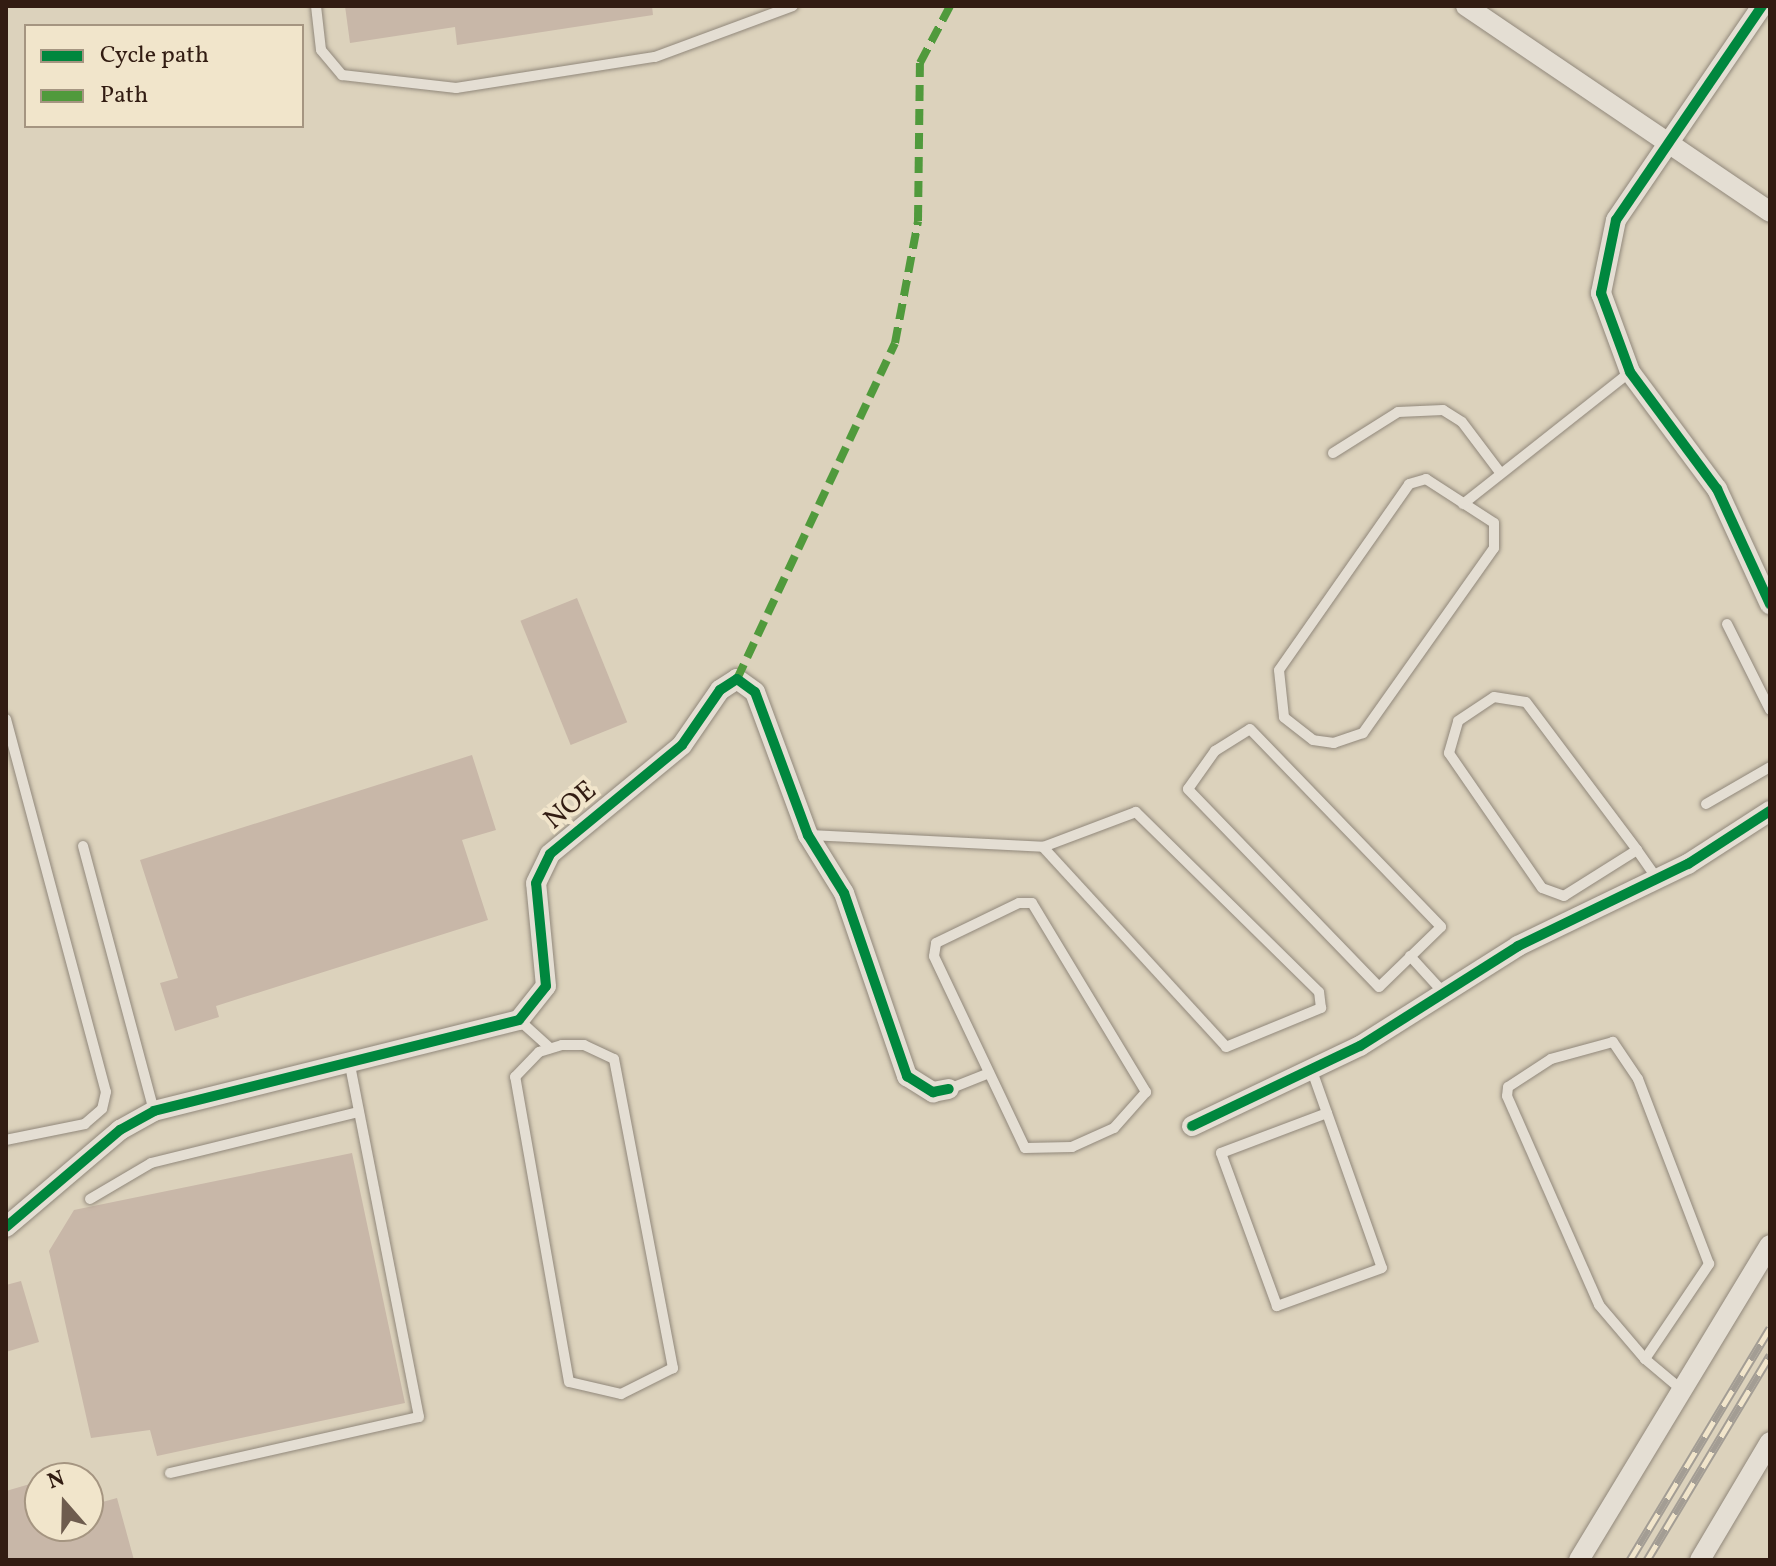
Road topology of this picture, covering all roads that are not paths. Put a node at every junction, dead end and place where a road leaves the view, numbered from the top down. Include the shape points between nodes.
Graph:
1 (316, 6) edge
2 (793, 6) edge
3 (1466, 6) edge
4 (1762, 6) edge
5 (1666, 141) junction
6 (1770, 212) edge
7 (1630, 372) junction
8 (1333, 453) dead end
9 (1499, 471) junction
10 (1463, 504) junction
11 (1770, 604) edge
12 (1727, 624) dead end
13 (1770, 710) edge
14 (6, 719) edge
15 (1770, 766) edge
16 (1706, 804) dead end
17 (1770, 811) edge
18 (808, 835) junction
19 (83, 846) dead end
20 (1043, 847) junction
21 (1637, 850) junction
22 (1657, 879) junction
23 (1410, 956) junction
24 (1442, 991) junction
25 (519, 1020) junction
26 (550, 1048) junction
27 (350, 1066) junction
28 (1311, 1068) junction
29 (989, 1073) junction
30 (949, 1089) joint
31 (154, 1111) junction
32 (359, 1112) junction
33 (1327, 1113) junction
34 (1192, 1126) dead end
35 (6, 1140) edge
36 (90, 1199) dead end
37 (6, 1227) edge
38 (1770, 1245) edge
39 (1645, 1359) junction
40 (1682, 1390) junction
41 (1770, 1442) edge
42 (170, 1473) dead end
43 (1579, 1560) edge
44 (1700, 1560) edge

1 - 2 lane via 321,50 342,75 456,88 655,57
3 - 5 street
4 - 5 street
5 - 6 street
5 - 7 street via 1616,220 1606,253 1601,293
7 - 9 lane
7 - 11 street via 1717,489
8 - 9 lane via 1398,412 1443,410 1462,422
9 - 10 lane
10 - 10 lane via 1494,523 1497,535 1442,622 1363,733 1334,743 1301,735 1279,706 1279,670 1374,534 1416,479
12 - 13 lane
14 - 35 lane via 106,1092 102,1109 85,1124
15 - 16 lane
17 - 22 street
18 - 20 lane
18 - 25 street, NOE via 755,692 743,681 727,682 682,745 542,868 536,883 546,986
18 - 30 street, NOE via 844,893 907,1076 933,1092
19 - 31 lane
20 - 20 lane via 1226,1047 1321,1008 1319,992 1136,812
21 - 21 lane via 1526,702 1494,697 1458,721 1449,753 1542,888 1564,896
21 - 22 lane
22 - 24 street
23 - 23 lane via 1441,927 1250,729 1215,751 1188,789 1379,987
23 - 24 lane
24 - 28 street via 1402,1022
25 - 26 lane
25 - 27 street
26 - 26 lane via 515,1077 569,1382 608,1394 636,1391 673,1368 614,1059 584,1045
27 - 31 street
27 - 32 lane
28 - 33 lane
28 - 34 street
29 - 29 lane via 1025,1148 1087,1143 1121,1123 1146,1092 1032,903 1019,903 936,943 934,956
29 - 30 lane
31 - 37 street via 120,1130
32 - 36 lane via 151,1163
32 - 42 lane via 419,1417
33 - 33 lane via 1382,1268 1277,1306 1221,1153
38 - 40 street
39 - 39 lane via 1599,1305 1507,1096 1508,1087 1551,1059 1613,1042 1638,1079 1709,1264
39 - 40 lane
40 - 43 street
41 - 44 street

